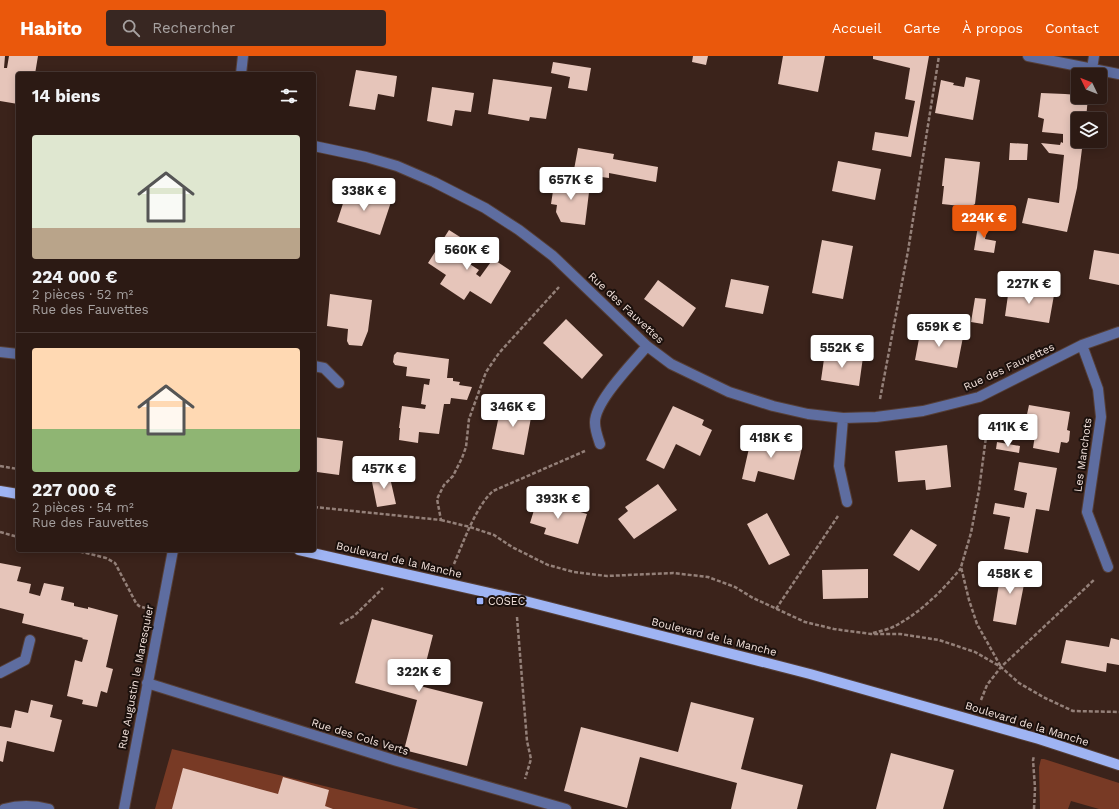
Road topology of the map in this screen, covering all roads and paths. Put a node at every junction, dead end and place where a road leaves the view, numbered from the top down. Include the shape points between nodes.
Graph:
1 (243, 56) edge
2 (939, 56) edge
3 (1028, 56) edge
4 (1094, 56) edge
5 (1087, 68) edge
6 (1092, 68) edge
7 (241, 72) edge
8 (1107, 72) edge
9 (1119, 74) edge
10 (316, 146) edge
11 (572, 273) junction
12 (1119, 332) edge
13 (1082, 345) junction
14 (646, 346) junction
15 (0, 352) edge
16 (16, 354) edge
17 (316, 366) edge
18 (338, 383) dead end
19 (979, 397) junction
20 (876, 417) junction
21 (843, 418) junction
22 (600, 444) joint
23 (0, 466) edge
24 (16, 469) edge
25 (0, 491) edge
26 (16, 494) edge
27 (847, 502) joint
28 (316, 507) edge
29 (441, 520) junction
30 (470, 527) junction
31 (0, 532) edge
32 (16, 536) edge
33 (82, 552) edge
34 (173, 552) edge
35 (308, 552) edge
36 (454, 564) dead end
37 (1108, 567) joint
38 (961, 568) junction
39 (392, 570) junction
40 (522, 600) junction
41 (776, 609) junction
42 (161, 613) junction
43 (340, 624) dead end
44 (871, 634) junction
45 (30, 640) dead end
46 (1001, 667) junction
47 (0, 673) edge
48 (147, 683) junction
49 (981, 700) dead end
50 (1119, 712) edge
51 (1038, 739) junction
52 (1119, 765) edge
53 (515, 794) junction
54 (4, 809) edge
55 (49, 809) edge
56 (124, 809) edge
57 (566, 809) edge
58 (1034, 809) edge

1 - 7 street
2 - 20 path via 908,252
3 - 5 street
4 - 6 street
8 - 9 street
10 - 11 street, Rue des Fauvettes via 397,166 434,182 485,208 519,230
11 - 14 street, Rue des Fauvettes
11 - 29 path via 499,353 486,372 470,419 466,448 453,476 444,485 437,499
12 - 13 street, Rue des Fauvettes
13 - 19 street, Rue des Fauvettes
13 - 37 street, Les Manchots via 1098,389 1100,417 1087,512
14 - 21 street, Rue des Fauvettes via 671,364 729,392 808,414
14 - 22 street via 600,406 594,422
15 - 16 street
17 - 18 street via 324,368
19 - 20 street, Rue des Fauvettes via 923,412
19 - 38 path via 986,437 980,490
20 - 21 street, Rue des Fauvettes
21 - 27 street via 839,466
22 - 30 path via 493,491 486,498
23 - 24 path
25 - 26 main road
27 - 41 path
28 - 29 path
29 - 30 path
30 - 36 path
30 - 41 path via 494,535 548,565 574,572 607,576 673,573 708,577 734,587
31 - 32 path
33 - 42 path via 115,563 139,606
34 - 42 street, Rue Augustin le Maresquier
35 - 39 main road, Boulevard de la Manche
37 - 46 path
38 - 44 path via 948,584 914,613 896,626
38 - 46 path via 977,624
39 - 40 main road, Boulevard de la Manche
39 - 43 path via 387,584 354,616
40 - 51 main road, Boulevard de la Manche via 818,676
40 - 53 path via 517,619 527,741 531,759 526,777
41 - 44 path via 806,622
42 - 48 street, Rue Augustin le Maresquier
44 - 46 path via 900,634 939,640 975,652
45 - 47 street via 25,660
46 - 49 path via 987,685
46 - 50 path via 1019,683 1073,710
48 - 53 street, Rue des Cols Verts via 397,761
48 - 56 street, Rue Augustin le Maresquier
51 - 52 main road, Boulevard de la Manche
51 - 58 path via 1033,760
53 - 57 street, Rue des Cols Verts
54 - 55 street via 31,806

